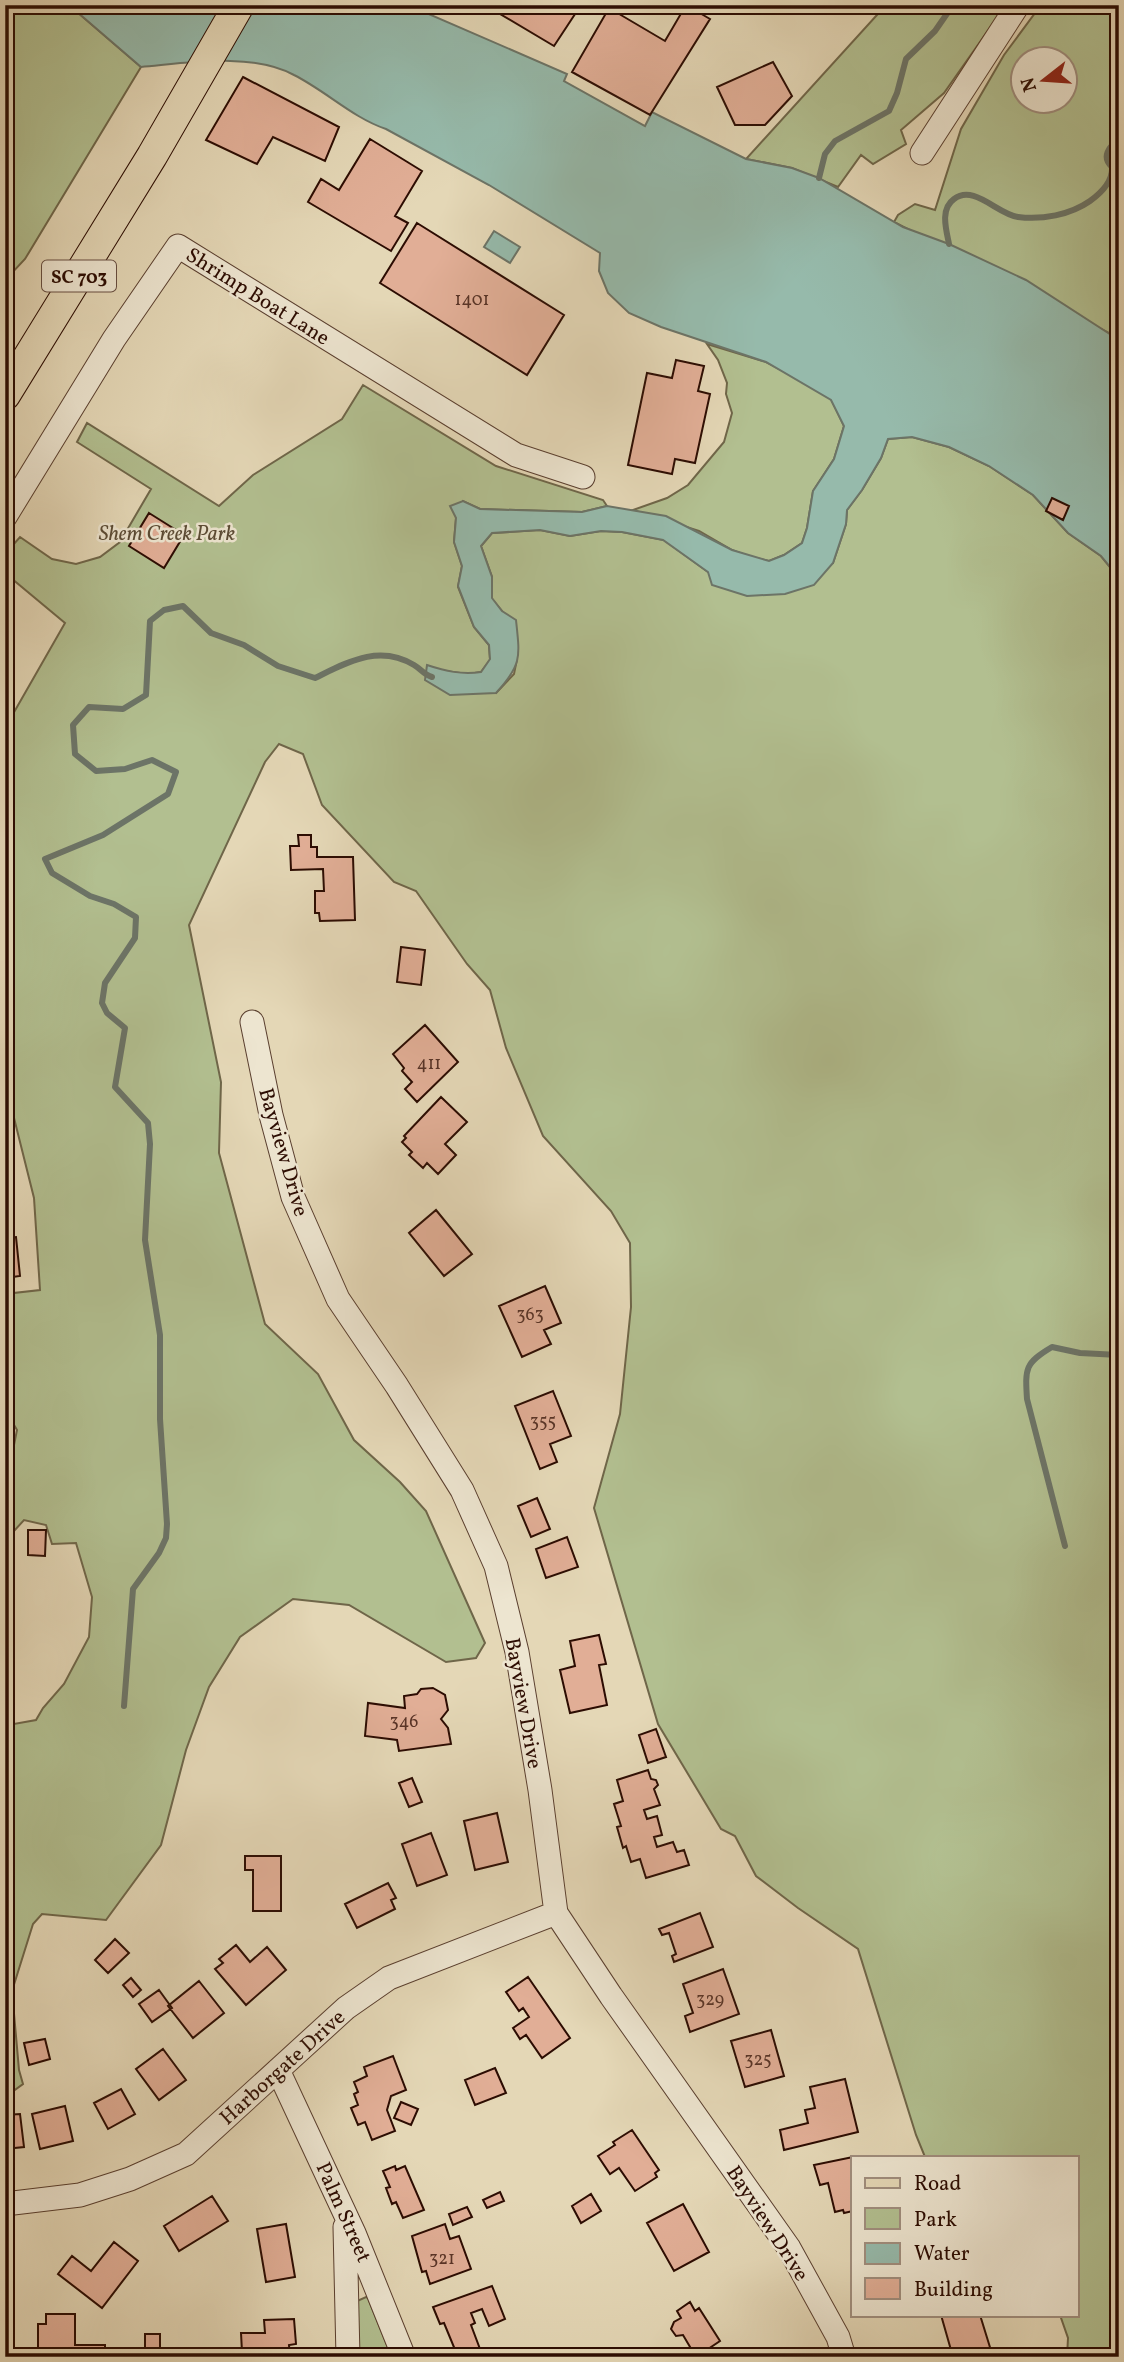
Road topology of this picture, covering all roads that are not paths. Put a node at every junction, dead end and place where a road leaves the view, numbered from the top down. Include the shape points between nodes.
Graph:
1 (239, 5) edge
2 (1018, 5) edge
3 (922, 153) dead end
4 (5, 395) edge
5 (583, 477) dead end
6 (5, 517) edge
7 (252, 1022) dead end
8 (556, 1913) junction
9 (278, 2070) junction
10 (5, 2204) edge
11 (346, 2214) junction
12 (348, 2357) edge
13 (404, 2357) edge
14 (844, 2357) edge

1 - 4 main road, SC 703
2 - 3 street
5 - 6 street, Shrimp Boat Lane via 516,455 178,246 114,339
7 - 8 street, Bayview Drive via 293,1197 338,1299 462,1490 496,1566 517,1652
8 - 9 street, Harborgate Drive via 389,1978 346,2008
8 - 14 street, Bayview Drive via 789,2248 838,2337
9 - 10 street, Harborgate Drive via 186,2154 80,2195
9 - 11 street, Palm Street
11 - 12 street
11 - 13 street, Palm Street

